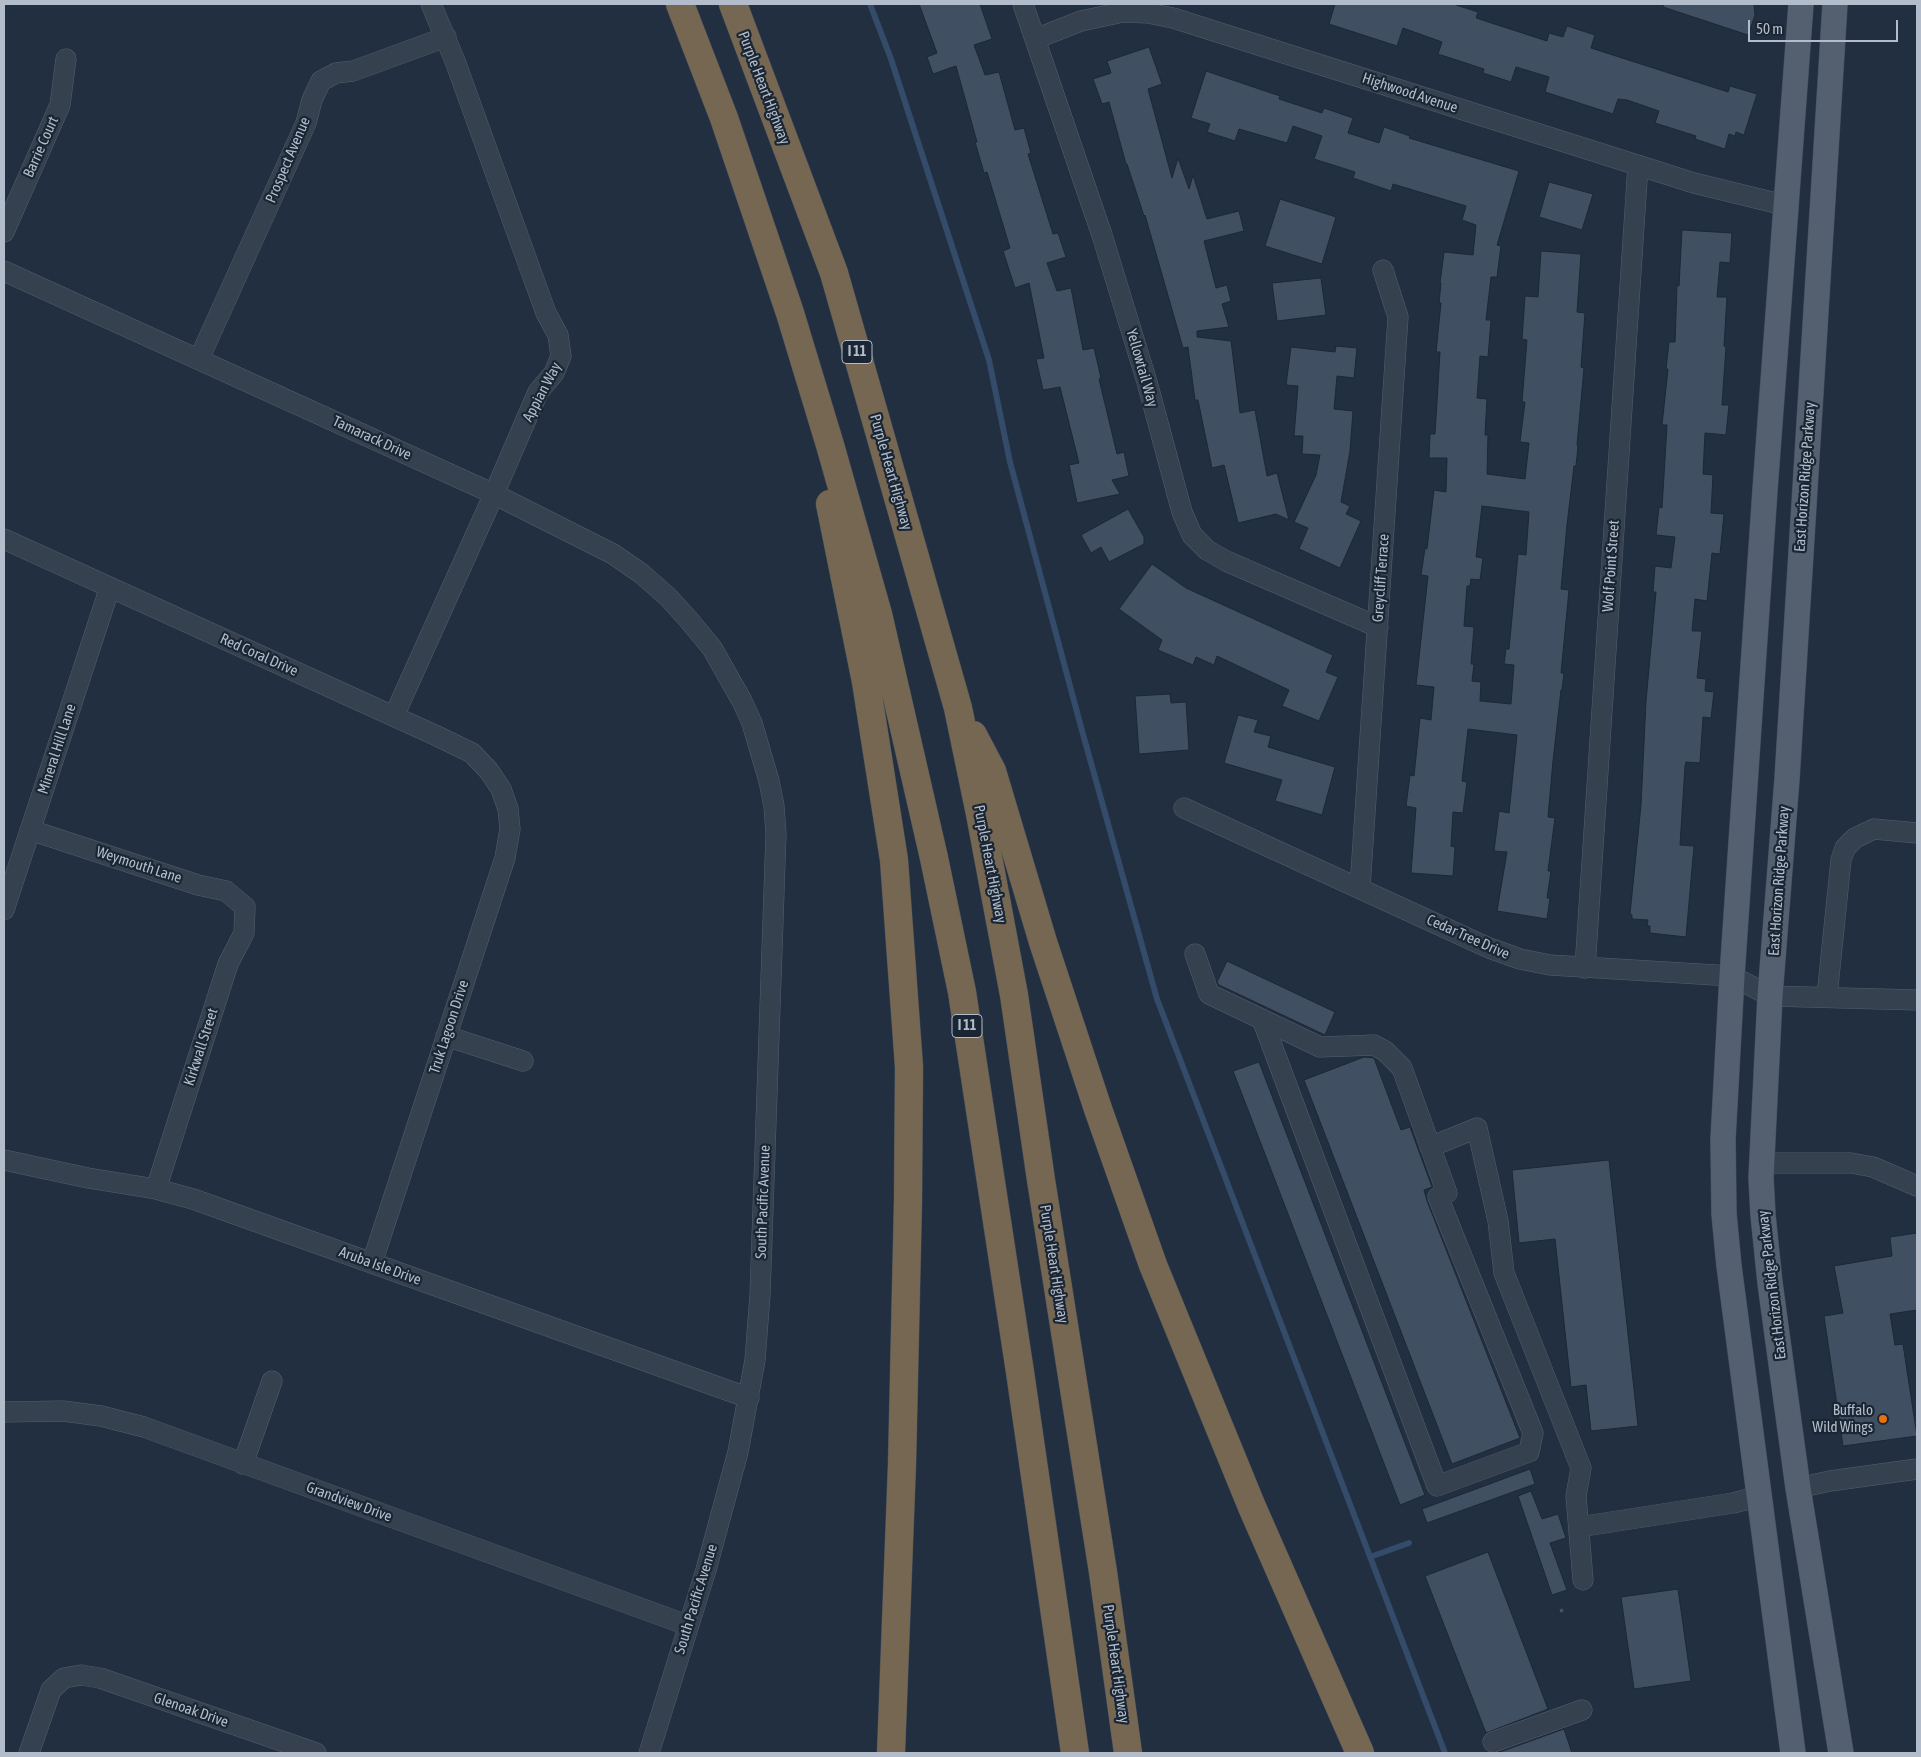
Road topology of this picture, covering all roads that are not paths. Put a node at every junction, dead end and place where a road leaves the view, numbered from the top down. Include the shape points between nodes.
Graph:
1 (431, 4) edge
2 (680, 4) edge
3 (733, 4) edge
4 (1023, 4) edge
5 (1801, 4) edge
6 (1835, 4) edge
7 (446, 38) junction
8 (1035, 39) junction
9 (66, 59) dead end
10 (1638, 165) junction
11 (1784, 205) junction
12 (4, 232) edge
13 (1383, 270) dead end
14 (4, 271) edge
15 (790, 312) junction
16 (199, 359) junction
17 (494, 494) junction
18 (4, 539) edge
19 (110, 587) junction
20 (1378, 627) junction
21 (712, 648) joint
22 (958, 708) junction
23 (394, 716) junction
24 (502, 789) joint
25 (1184, 808) dead end
26 (30, 830) junction
27 (1917, 833) edge
28 (1360, 888) junction
29 (245, 907) joint
30 (4, 910) edge
31 (1195, 954) dead end
32 (1585, 968) junction
33 (1732, 976) junction
34 (1770, 996) junction
35 (1827, 996) junction
36 (1917, 1000) edge
37 (1262, 1019) junction
38 (446, 1036) junction
39 (523, 1061) dead end
40 (1430, 1148) junction
41 (4, 1160) edge
42 (1762, 1163) junction
43 (1917, 1186) edge
44 (156, 1189) junction
45 (372, 1263) junction
46 (272, 1380) dead end
47 (749, 1398) junction
48 (4, 1412) edge
49 (243, 1464) junction
50 (1917, 1469) edge
51 (1798, 1488) junction
52 (1760, 1496) junction
53 (1579, 1527) junction
54 (1583, 1580) dead end
55 (687, 1625) junction
56 (1582, 1710) dead end
57 (1493, 1742) dead end
58 (29, 1753) edge
59 (316, 1753) edge
60 (649, 1753) edge
61 (891, 1753) edge
62 (1075, 1753) edge
63 (1128, 1753) edge
64 (1360, 1753) edge
65 (1793, 1753) edge
66 (1841, 1753) edge

1 - 7 street, Appian Way
2 - 15 highway, I 11 via 724,118
3 - 22 highway, Purple Heart Highway / I 11 via 834,273
4 - 8 street, Yellowtail Way
5 - 11 main road
6 - 34 main road, East Horizon Ridge Parkway via 1787,779
7 - 16 street, Prospect Avenue via 336,73 321,81 306,123
7 - 17 street, Appian Way via 546,313 558,335 561,356 554,373 538,392
8 - 10 street, Highwood Avenue via 1102,15 1148,13 1173,18
8 - 20 street, Yellowtail Way via 1102,234 1182,512 1192,535 1226,562
9 - 12 street, Barrie Court via 60,105
10 - 11 street, Highwood Avenue via 1694,183
10 - 32 street, Wolf Point Street
11 - 33 main road
13 - 20 street, Greycliff Terrace via 1398,316
14 - 16 street, Tamarack Drive
15 - 61 highway via 881,768 894,860 905,996 909,1067 908,1201
15 - 62 highway, I 11 via 878,614 962,992
16 - 17 street, Tamarack Drive
17 - 21 street, Tamarack Drive via 613,554 642,574 668,597
17 - 23 street, Appian Way
18 - 19 street, Red Coral Drive
19 - 23 street, Red Coral Drive
19 - 26 street, Mineral Hill Lane
20 - 28 street, Greycliff Terrace
21 - 47 street, South Pacific Avenue via 752,723 772,798 776,834 760,1295
22 - 63 highway, Purple Heart Highway / I 11 via 1014,995
22 - 64 highway via 992,770 1046,951 1153,1265 1252,1507
23 - 24 street, Red Coral Drive via 472,753
24 - 38 street, Truk Lagoon Drive via 510,829 505,858
25 - 28 street, Cedar Tree Drive
26 - 29 street, Weymouth Lane via 226,891
26 - 30 street, Mineral Hill Lane
27 - 35 street via 1874,829 1855,838 1845,848 1841,860
28 - 32 street, Cedar Tree Drive via 1489,948 1520,959
29 - 44 street, Kirkwall Street via 244,933 228,964
31 - 37 street via 1209,994
32 - 33 street, Cedar Tree Drive
33 - 34 street, Cedar Tree Drive
33 - 52 main road via 1723,1138 1724,1214
34 - 35 street
34 - 42 main road, East Horizon Ridge Parkway
35 - 36 street
37 - 40 street via 1320,1047 1374,1045 1385,1052 1402,1068
37 - 40 street via 1438,1486 1529,1452 1533,1433 1438,1197 1446,1193
38 - 39 street
38 - 45 street, Truk Lagoon Drive
40 - 53 street via 1477,1128 1498,1221 1504,1273 1581,1468 1576,1496
41 - 44 street, Aruba Isle Drive
42 - 43 street via 1851,1163 1873,1167
42 - 51 main road, East Horizon Ridge Parkway via 1768,1264
44 - 45 street, Aruba Isle Drive via 193,1199
45 - 47 street, Aruba Isle Drive
46 - 49 street
47 - 55 street, South Pacific Avenue via 706,1570
48 - 49 street, Grandview Drive via 63,1411 101,1416 144,1427
49 - 55 street, Grandview Drive
50 - 51 street
51 - 52 main road
51 - 66 main road, East Horizon Ridge Parkway
52 - 53 street
52 - 65 main road
53 - 54 street
55 - 60 street, South Pacific Avenue
56 - 57 street
58 - 59 street, Glenoak Drive via 51,1690 64,1678 81,1674

